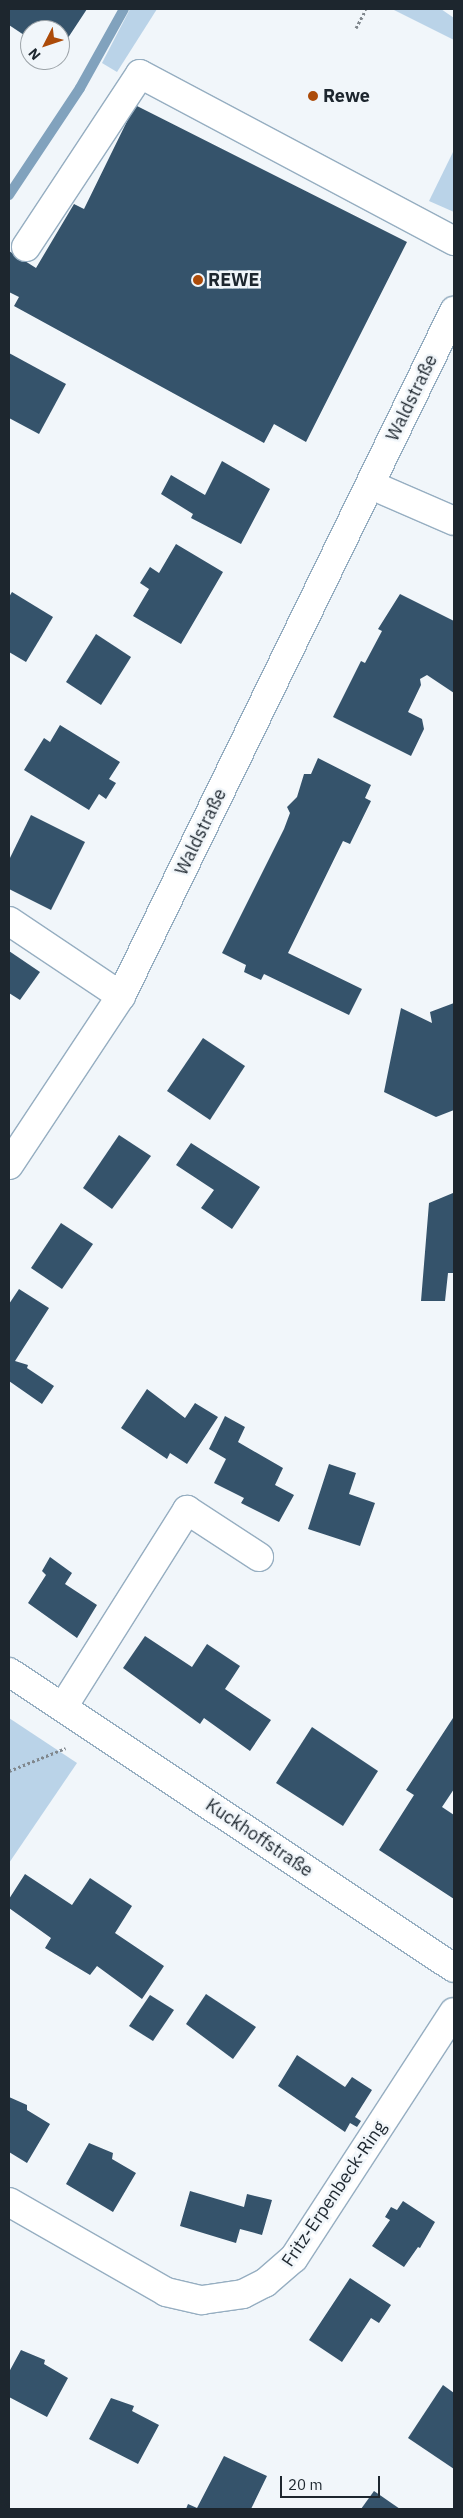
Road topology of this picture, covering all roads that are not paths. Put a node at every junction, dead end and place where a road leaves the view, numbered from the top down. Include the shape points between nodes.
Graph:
1 (454, 240) edge
2 (26, 247) dead end
3 (454, 311) edge
4 (371, 485) junction
5 (454, 521) edge
6 (9, 921) edge
7 (121, 996) junction
8 (9, 1165) edge
9 (259, 1557) dead end
10 (9, 1672) edge
11 (63, 1707) junction
12 (454, 1968) edge
13 (454, 2012) edge
14 (9, 2202) edge

1 - 2 street via 140,74
3 - 4 street, Waldstraße
4 - 5 street
4 - 7 street, Waldstraße
6 - 7 street
7 - 8 street, Waldstraße
9 - 11 street via 187,1510
10 - 11 street, Kuckhoffstraße
11 - 12 street, Kuckhoffstraße
13 - 14 street, Fritz-Erpenbeck-Ring via 294,2258 265,2283 243,2294 202,2300 166,2292

